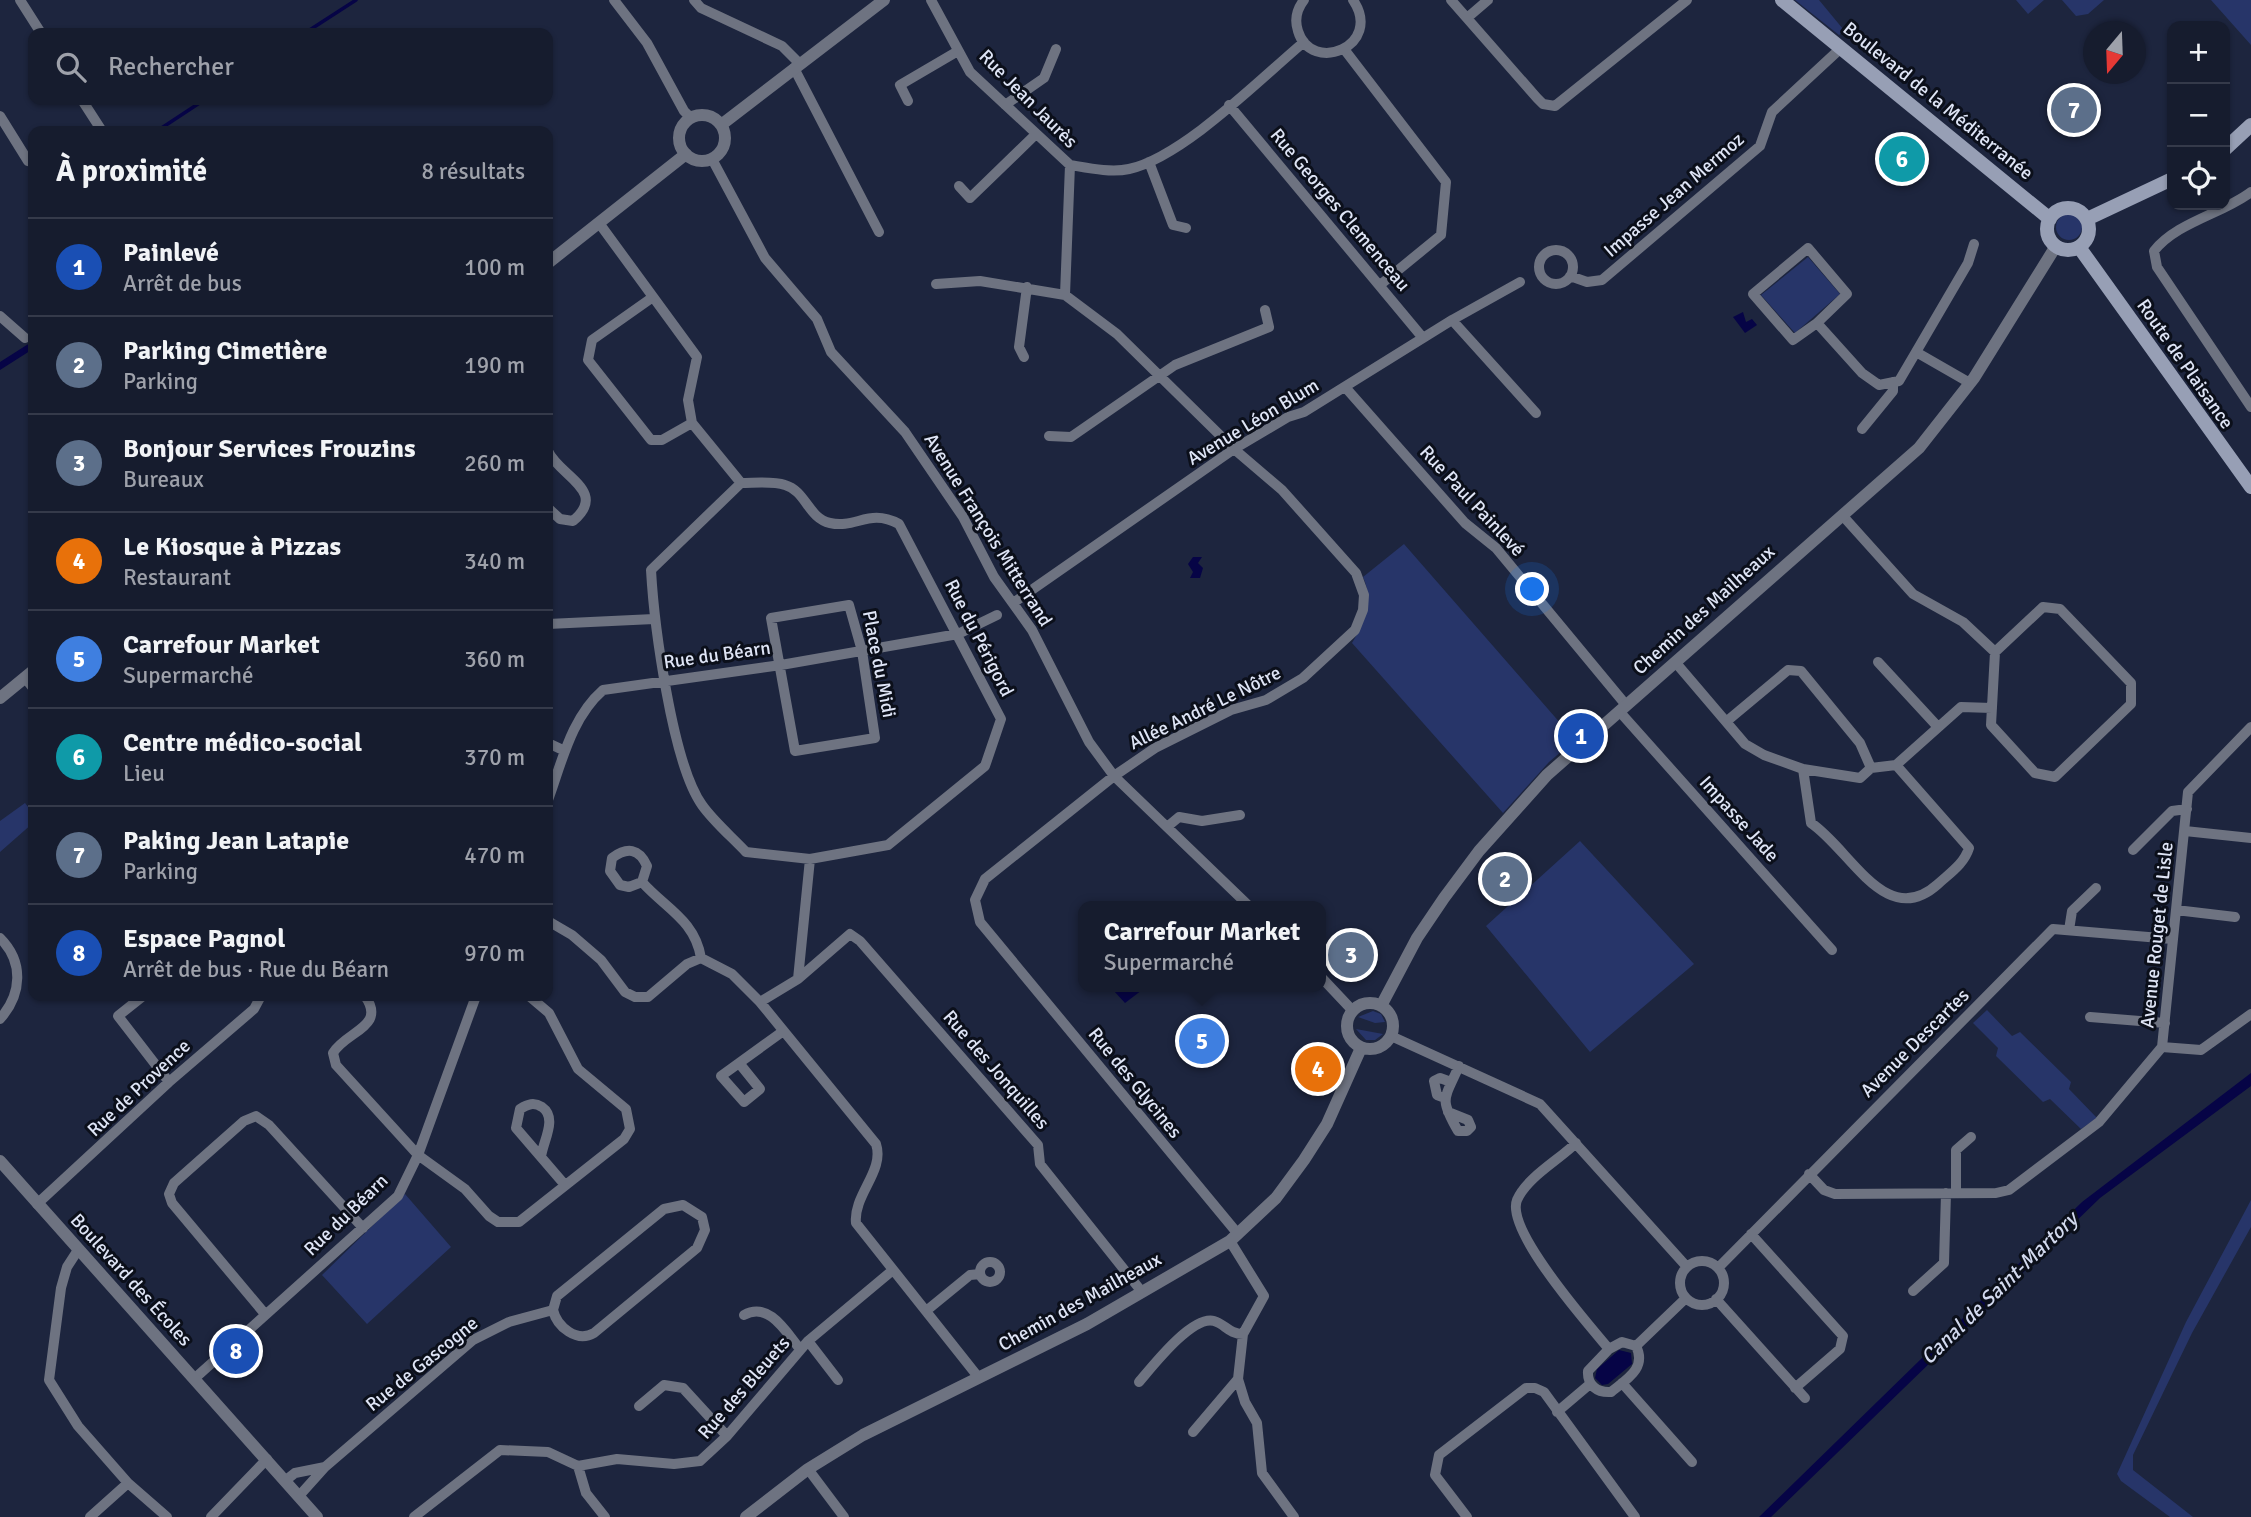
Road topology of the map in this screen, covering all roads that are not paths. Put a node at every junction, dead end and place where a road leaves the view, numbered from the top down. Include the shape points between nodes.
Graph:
1 (20, 0) edge
2 (614, 0) edge
3 (694, 0) edge
4 (884, 0) edge
5 (932, 0) edge
6 (1304, 0) edge
7 (1353, 0) edge
8 (1451, 0) edge
9 (1488, 0) edge
10 (1687, 0) edge
11 (1782, 0) edge
12 (1467, 18) junction
13 (38, 28) edge
14 (1304, 42) junction
15 (1842, 48) junction
16 (1056, 49) dead end
17 (1344, 49) junction
18 (958, 51) junction
19 (796, 66) junction
20 (908, 101) dead end
21 (85, 105) edge
22 (1229, 105) junction
23 (1005, 106) junction
24 (0, 116) edge
25 (691, 118) junction
26 (720, 125) junction
27 (2251, 125) edge
28 (99, 126) edge
29 (1035, 135) junction
30 (2227, 147) edge
31 (686, 154) junction
32 (712, 159) junction
33 (28, 161) edge
34 (1149, 162) junction
35 (1070, 165) junction
36 (2167, 182) edge
37 (958, 186) dead end
38 (2251, 192) edge
39 (2053, 215) junction
40 (2087, 219) junction
41 (599, 223) junction
42 (1186, 228) dead end
43 (879, 232) dead end
44 (2083, 243) junction
45 (1974, 244) dead end
46 (2056, 246) junction
47 (553, 259) edge
48 (1570, 276) dead end
49 (1520, 282) dead end
50 (936, 284) dead end
51 (1380, 285) junction
52 (1027, 287) junction
53 (1065, 295) junction
54 (653, 297) junction
55 (1265, 310) dead end
56 (0, 316) edge
57 (1452, 320) junction
58 (1817, 323) junction
59 (25, 338) dead end
60 (1423, 338) junction
61 (1916, 352) junction
62 (1024, 357) dead end
63 (1159, 377) junction
64 (1893, 382) junction
65 (1970, 383) junction
66 (1345, 387) junction
67 (2251, 407) edge
68 (1536, 413) dead end
69 (692, 423) junction
70 (1862, 429) dead end
71 (1049, 436) dead end
72 (1234, 449) junction
73 (553, 463) edge
74 (741, 483) junction
75 (2251, 487) edge
76 (553, 513) edge
77 (1842, 515) junction
78 (1013, 603) junction
79 (997, 615) dead end
80 (654, 619) junction
81 (553, 624) edge
82 (958, 634) junction
83 (862, 652) junction
84 (1995, 652) junction
85 (1878, 662) dead end
86 (1676, 663) junction
87 (781, 665) junction
88 (666, 680) junction
89 (28, 681) edge
90 (0, 698) edge
91 (1623, 708) junction
92 (1992, 708) junction
93 (1727, 721) junction
94 (1938, 727) junction
95 (2251, 727) edge
96 (553, 745) edge
97 (565, 751) junction
98 (1896, 765) junction
99 (1871, 768) junction
100 (1803, 769) junction
101 (1114, 776) junction
102 (553, 786) edge
103 (2187, 809) junction
104 (1240, 815) dead end
105 (1167, 827) junction
106 (2185, 831) junction
107 (2251, 838) edge
108 (2133, 850) dead end
109 (810, 859) junction
110 (642, 882) dead end
111 (2096, 888) dead end
112 (1244, 901) edge
113 (2176, 911) junction
114 (2235, 917) dead end
115 (553, 924) edge
116 (2069, 930) junction
117 (0, 938) edge
118 (2172, 939) junction
119 (1832, 950) dead end
120 (702, 958) junction
121 (798, 979) junction
122 (1326, 982) edge
123 (137, 1001) edge
124 (258, 1001) edge
125 (369, 1001) edge
126 (474, 1001) edge
127 (535, 1001) edge
128 (760, 1002) junction
129 (1381, 1006) junction
130 (1353, 1011) junction
131 (2251, 1014) edge
132 (2090, 1017) dead end
133 (0, 1019) edge
134 (2165, 1023) junction
135 (782, 1032) junction
136 (1391, 1036) junction
137 (2162, 1047) junction
138 (1361, 1048) junction
139 (739, 1063) dead end
140 (1459, 1066) junction
141 (169, 1082) junction
142 (1451, 1082) junction
143 (1445, 1098) junction
144 (1448, 1112) dead end
145 (1971, 1137) dead end
146 (1576, 1143) junction
147 (418, 1155) junction
148 (541, 1157) junction
149 (0, 1161) edge
150 (1809, 1174) junction
151 (5, 1175) edge
152 (565, 1185) junction
153 (1951, 1193) junction
154 (37, 1204) junction
155 (362, 1228) junction
156 (1751, 1234) junction
157 (1234, 1238) junction
158 (78, 1250) junction
159 (1687, 1267) junction
160 (1718, 1268) junction
161 (893, 1270) junction
162 (980, 1274) dead end
163 (1142, 1292) junction
164 (1913, 1292) dead end
165 (1686, 1298) junction
166 (1716, 1299) junction
167 (553, 1310) junction
168 (926, 1311) junction
169 (265, 1314) junction
170 (744, 1315) dead end
171 (1243, 1334) junction
172 (804, 1345) junction
173 (1636, 1346) junction
174 (1609, 1349) junction
175 (979, 1378) junction
176 (194, 1379) junction
177 (1238, 1379) junction
178 (838, 1380) dead end
179 (1139, 1382) dead end
180 (1622, 1383) junction
181 (1590, 1384) junction
182 (1795, 1388) junction
183 (1805, 1398) dead end
184 (639, 1406) dead end
185 (1557, 1412) junction
186 (1193, 1432) dead end
187 (727, 1436) junction
188 (267, 1459) junction
189 (1692, 1462) dead end
190 (325, 1466) junction
191 (578, 1466) junction
192 (808, 1469) junction
193 (286, 1480) junction
194 (128, 1483) junction
195 (299, 1496) junction
196 (420, 1515) edge
197 (90, 1517) edge
198 (167, 1517) edge
199 (211, 1517) edge
200 (317, 1517) edge
201 (605, 1517) edge
202 (746, 1517) edge
203 (845, 1517) edge
204 (1294, 1517) edge
205 (1467, 1517) edge
206 (1635, 1517) edge

1 - 13 street
2 - 25 street via 648,43
3 - 19 street via 701,8 782,46
4 - 19 street
5 - 18 street, Rue Jean Jaurès
6 - 14 street via 1296,22
7 - 17 street via 1361,24
8 - 12 street
9 - 12 street
10 - 12 street via 1555,106 1537,98
11 - 15 main road, Boulevard de la Méditerranée
14 - 17 street via 1323,53
14 - 22 street
15 - 39 main road, Boulevard de la Méditerranée
15 - 48 street, Impasse Jean Mermoz via 1772,112 1759,146 1612,271 1595,282
16 - 23 street via 1044,78
17 - 51 street via 1446,182 1441,235
18 - 20 street via 900,85
18 - 23 street, Rue Jean Jaurès via 970,72
19 - 26 street
19 - 43 street
21 - 28 street
22 - 34 street via 1172,152
22 - 51 street, Rue Georges Clemenceau
23 - 29 street, Rue Jean Jaurès
24 - 33 street
25 - 26 street via 707,116
25 - 31 street via 680,135
26 - 32 street via 725,141
27 - 30 main road
29 - 35 street, Rue Jean Jaurès
29 - 37 street via 970,198
31 - 32 street via 698,160
31 - 41 street
32 - 78 street, Avenue François Mitterrand via 765,258 817,319 831,352 905,432 963,517
34 - 35 street via 1128,170
34 - 42 street via 1173,225
35 - 53 street, Rue Jean Jaurès
36 - 40 main road
38 - 67 street via 2164,239 2154,251 2157,267
39 - 40 main road via 2072,208
39 - 46 main road via 2048,236
40 - 44 main road
41 - 47 street
41 - 54 street
44 - 46 main road via 2065,250
44 - 75 main road, Route de Plaisance via 2216,443
45 - 61 street via 1968,263
46 - 65 street, Chemin des Mailheaux
49 - 57 street, Avenue Léon Blum
50 - 52 street via 980,281
51 - 60 street, Rue Georges Clemenceau
52 - 53 street
52 - 62 street via 1019,347
53 - 63 street via 1117,334
54 - 69 street via 697,357 688,400
54 - 69 street via 592,340 588,359 651,440 662,440
55 - 63 street via 1269,327 1175,365
56 - 59 street
57 - 60 street, Avenue Léon Blum
57 - 68 street
58 - 58 street via 1793,340 1754,294 1808,248 1847,294
58 - 64 street via 1862,373 1879,385
60 - 66 street, Avenue Léon Blum
61 - 64 street via 1899,381
61 - 65 street
63 - 71 street via 1071,438
63 - 72 street
64 - 70 street via 1893,391
65 - 77 street, Chemin des Mailheaux via 1919,448
66 - 72 street, Avenue Léon Blum
66 - 91 street, Rue Paul Painlevé via 1465,523 1496,548
69 - 74 street
72 - 78 street, Avenue Léon Blum
72 - 101 street, Allée André Le Nôtre via 1282,490 1356,573 1364,595 1360,621 1347,640 1303,678 1266,700 1231,710 1155,748
73 - 76 street via 573,478 586,502 573,521
74 - 80 street, Rue du Périgord via 651,570
74 - 82 street, Rue du Périgord via 786,485 817,519 834,524 884,516 899,524
77 - 84 street via 1913,594 1963,622
77 - 86 street, Chemin des Mailheaux
78 - 101 street, Avenue François Mitterrand via 1089,742
79 - 82 street, Rue du Béarn
80 - 81 street
80 - 88 street, Rue du Périgord
82 - 83 street, Rue du Béarn
82 - 109 street, Rue du Périgord via 1001,719 985,766 888,845
83 - 87 street, Rue du Béarn
83 - 87 street, Place du Midi via 849,605 771,618
83 - 87 street, Place du Midi via 875,737 795,751
84 - 92 street
84 - 92 street via 2043,607 2060,609 2131,683 2131,704 2055,777 2035,773 1991,725
85 - 94 street
86 - 91 street, Chemin des Mailheaux
86 - 93 street
87 - 88 street, Rue du Béarn
88 - 97 street, Rue du Béarn via 603,690 589,702
88 - 109 street, Rue du Périgord via 678,747 701,804 746,852
89 - 90 street
91 - 119 street, Impasse Jade
91 - 129 street, Chemin des Mailheaux via 1547,775 1479,851 1418,938
92 - 94 street via 1961,707
93 - 99 street via 1788,670 1801,671 1860,743
93 - 100 street via 1745,744
94 - 98 street
95 - 103 street, Avenue Rouget de Lisle via 2188,792
96 - 97 street
97 - 102 street, Rue du Béarn
98 - 99 street
98 - 100 street via 1969,848 1966,859 1924,897 1892,899 1811,823
99 - 100 street via 1860,778
101 - 105 street, Avenue François Mitterrand
101 - 157 street, Rue des Glycines via 985,879 975,900 980,922
103 - 106 street, Avenue Rouget de Lisle
103 - 108 street via 2172,811
104 - 105 street via 1202,821 1179,817
105 - 112 street, Avenue François Mitterrand
106 - 107 street
106 - 113 street, Avenue Rouget de Lisle
109 - 121 street
110 - 120 street via 675,910 699,943
111 - 116 street via 2072,911
113 - 114 street
113 - 118 street, Avenue Rouget de Lisle
115 - 120 street via 572,934 601,960 625,992 635,997 648,997 687,964
116 - 118 street, Avenue Descartes
116 - 150 street, Avenue Descartes via 2053,929
117 - 133 street via 11,949 18,968 10,1008
118 - 134 street, Avenue Rouget de Lisle
120 - 128 street via 732,974
121 - 128 street
121 - 163 street, Rue des Jonquilles via 850,934 860,941 1038,1144 1040,1164
122 - 130 street
123 - 141 street via 118,1016
124 - 141 street, Rue de Provence
125 - 147 street via 372,1015 368,1023 338,1045 333,1053 336,1066
126 - 147 street, Rue du Béarn
127 - 152 street via 548,1013 578,1069 617,1100 630,1118 624,1139
128 - 135 street
129 - 130 street via 1366,1003
129 - 136 street via 1392,1021
130 - 138 street via 1347,1031
131 - 137 street via 2202,1050
132 - 134 street
134 - 137 street, Avenue Rouget de Lisle
135 - 139 street
135 - 161 street via 876,1144 879,1155 856,1209 856,1223
136 - 138 street via 1378,1048
136 - 140 street
137 - 153 street, Avenue Rouget de Lisle via 2099,1122 2009,1189
138 - 157 street, Chemin des Mailheaux via 1327,1124 1304,1160 1276,1198
140 - 142 street
140 - 146 street via 1539,1104
141 - 154 street, Rue de Provence
142 - 143 street
142 - 143 street via 1434,1081 1437,1095
143 - 144 street
145 - 153 street via 1956,1150
146 - 159 street
146 - 174 street via 1521,1194 1516,1212 1530,1248
147 - 152 street via 466,1189 498,1222 519,1223
147 - 155 street, Rue du Béarn via 398,1195
148 - 148 street via 551,1119 538,1104 528,1104 520,1109 516,1128
148 - 152 street
149 - 151 street, Boulevard des Écoles
150 - 153 street, Avenue Rouget de Lisle via 1835,1194
150 - 156 street, Avenue Descartes
151 - 154 street, Boulevard des Écoles
153 - 164 street via 1944,1263
154 - 158 street, Boulevard des Écoles
155 - 169 street, Rue du Béarn
155 - 169 street via 269,1125 256,1116 244,1121 174,1184 169,1194
156 - 160 street, Avenue Descartes
156 - 182 street via 1843,1336 1840,1349
157 - 163 street, Chemin des Mailheaux
157 - 171 street, Rue des Glycines via 1264,1296
158 - 176 street, Boulevard des Écoles
158 - 194 street via 61,1288 49,1380 78,1426
159 - 160 street via 1699,1261
159 - 165 street via 1680,1282
160 - 166 street via 1723,1287
161 - 168 street
161 - 172 street, Rue des Bleuets
162 - 168 street via 970,1275
163 - 175 street, Chemin des Mailheaux
165 - 166 street via 1700,1304
165 - 173 street
166 - 182 street
167 - 167 street via 572,1334 594,1334 697,1248 705,1230 702,1217 683,1205 664,1209 557,1296
167 - 190 street, Rue de Gascogne via 509,1322 473,1340
168 - 175 street
169 - 176 street, Rue du Béarn
170 - 172 street via 769,1314
171 - 177 street
171 - 179 street via 1205,1321 1178,1339
172 - 178 street
172 - 187 street, Rue des Bleuets
173 - 174 street via 1622,1342
173 - 180 street via 1639,1366
174 - 181 street via 1588,1371
175 - 192 street, Chemin des Mailheaux via 863,1435
176 - 188 street, Boulevard des Écoles
177 - 186 street
177 - 204 street via 1257,1423 1262,1473
180 - 181 street via 1603,1393
180 - 189 street
181 - 185 street
182 - 183 street
184 - 187 street via 664,1385 683,1388
185 - 205 street via 1544,1392 1526,1388 1439,1455 1435,1475
185 - 206 street
187 - 191 street, Rue des Bleuets via 707,1456 691,1464 617,1459
188 - 193 street, Boulevard des Écoles
188 - 199 street
190 - 193 street, Rue de Gascogne via 295,1473
190 - 195 street, Rue de Gascogne
191 - 196 street via 548,1452 500,1450
191 - 201 street via 586,1493
192 - 202 street, Chemin des Mailheaux
192 - 203 street
193 - 195 street, Boulevard des Écoles
194 - 197 street
194 - 198 street
195 - 200 street, Boulevard des Écoles

